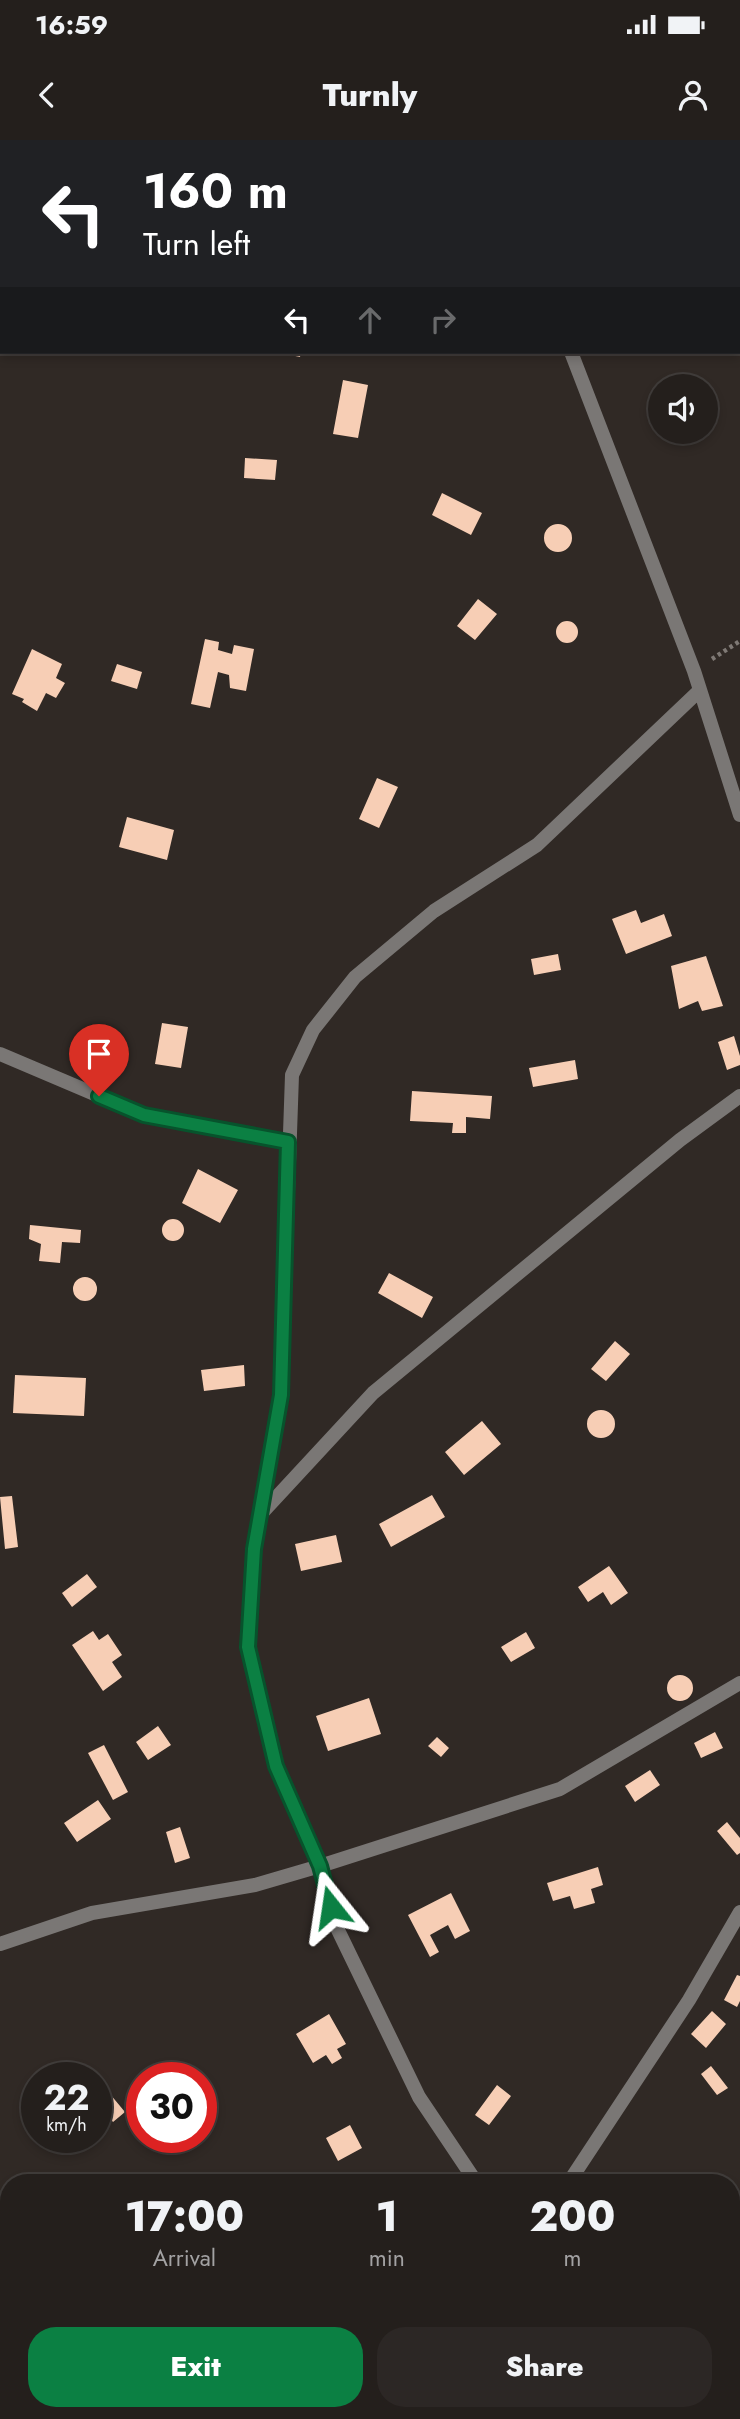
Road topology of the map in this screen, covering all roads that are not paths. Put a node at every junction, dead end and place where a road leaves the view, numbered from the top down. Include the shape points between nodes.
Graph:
1 (572, 354) edge
2 (700, 690) junction
3 (740, 815) edge
4 (0, 1054) edge
5 (740, 1096) edge
6 (288, 1142) junction
7 (260, 1515) junction
8 (740, 1683) edge
9 (320, 1866) junction
10 (740, 1912) edge
11 (0, 1944) edge
12 (471, 2174) edge
13 (574, 2174) edge

1 - 2 street
2 - 3 street
2 - 6 street via 537,845 434,911 355,977 313,1030 292,1075
4 - 6 street via 144,1115
5 - 7 street via 680,1140 373,1393
6 - 7 street via 281,1395
7 - 9 street via 248,1647 276,1766
8 - 9 street via 560,1789
9 - 11 street via 255,1885 92,1913
9 - 12 street via 337,1928 419,2097
10 - 13 street via 689,2000

